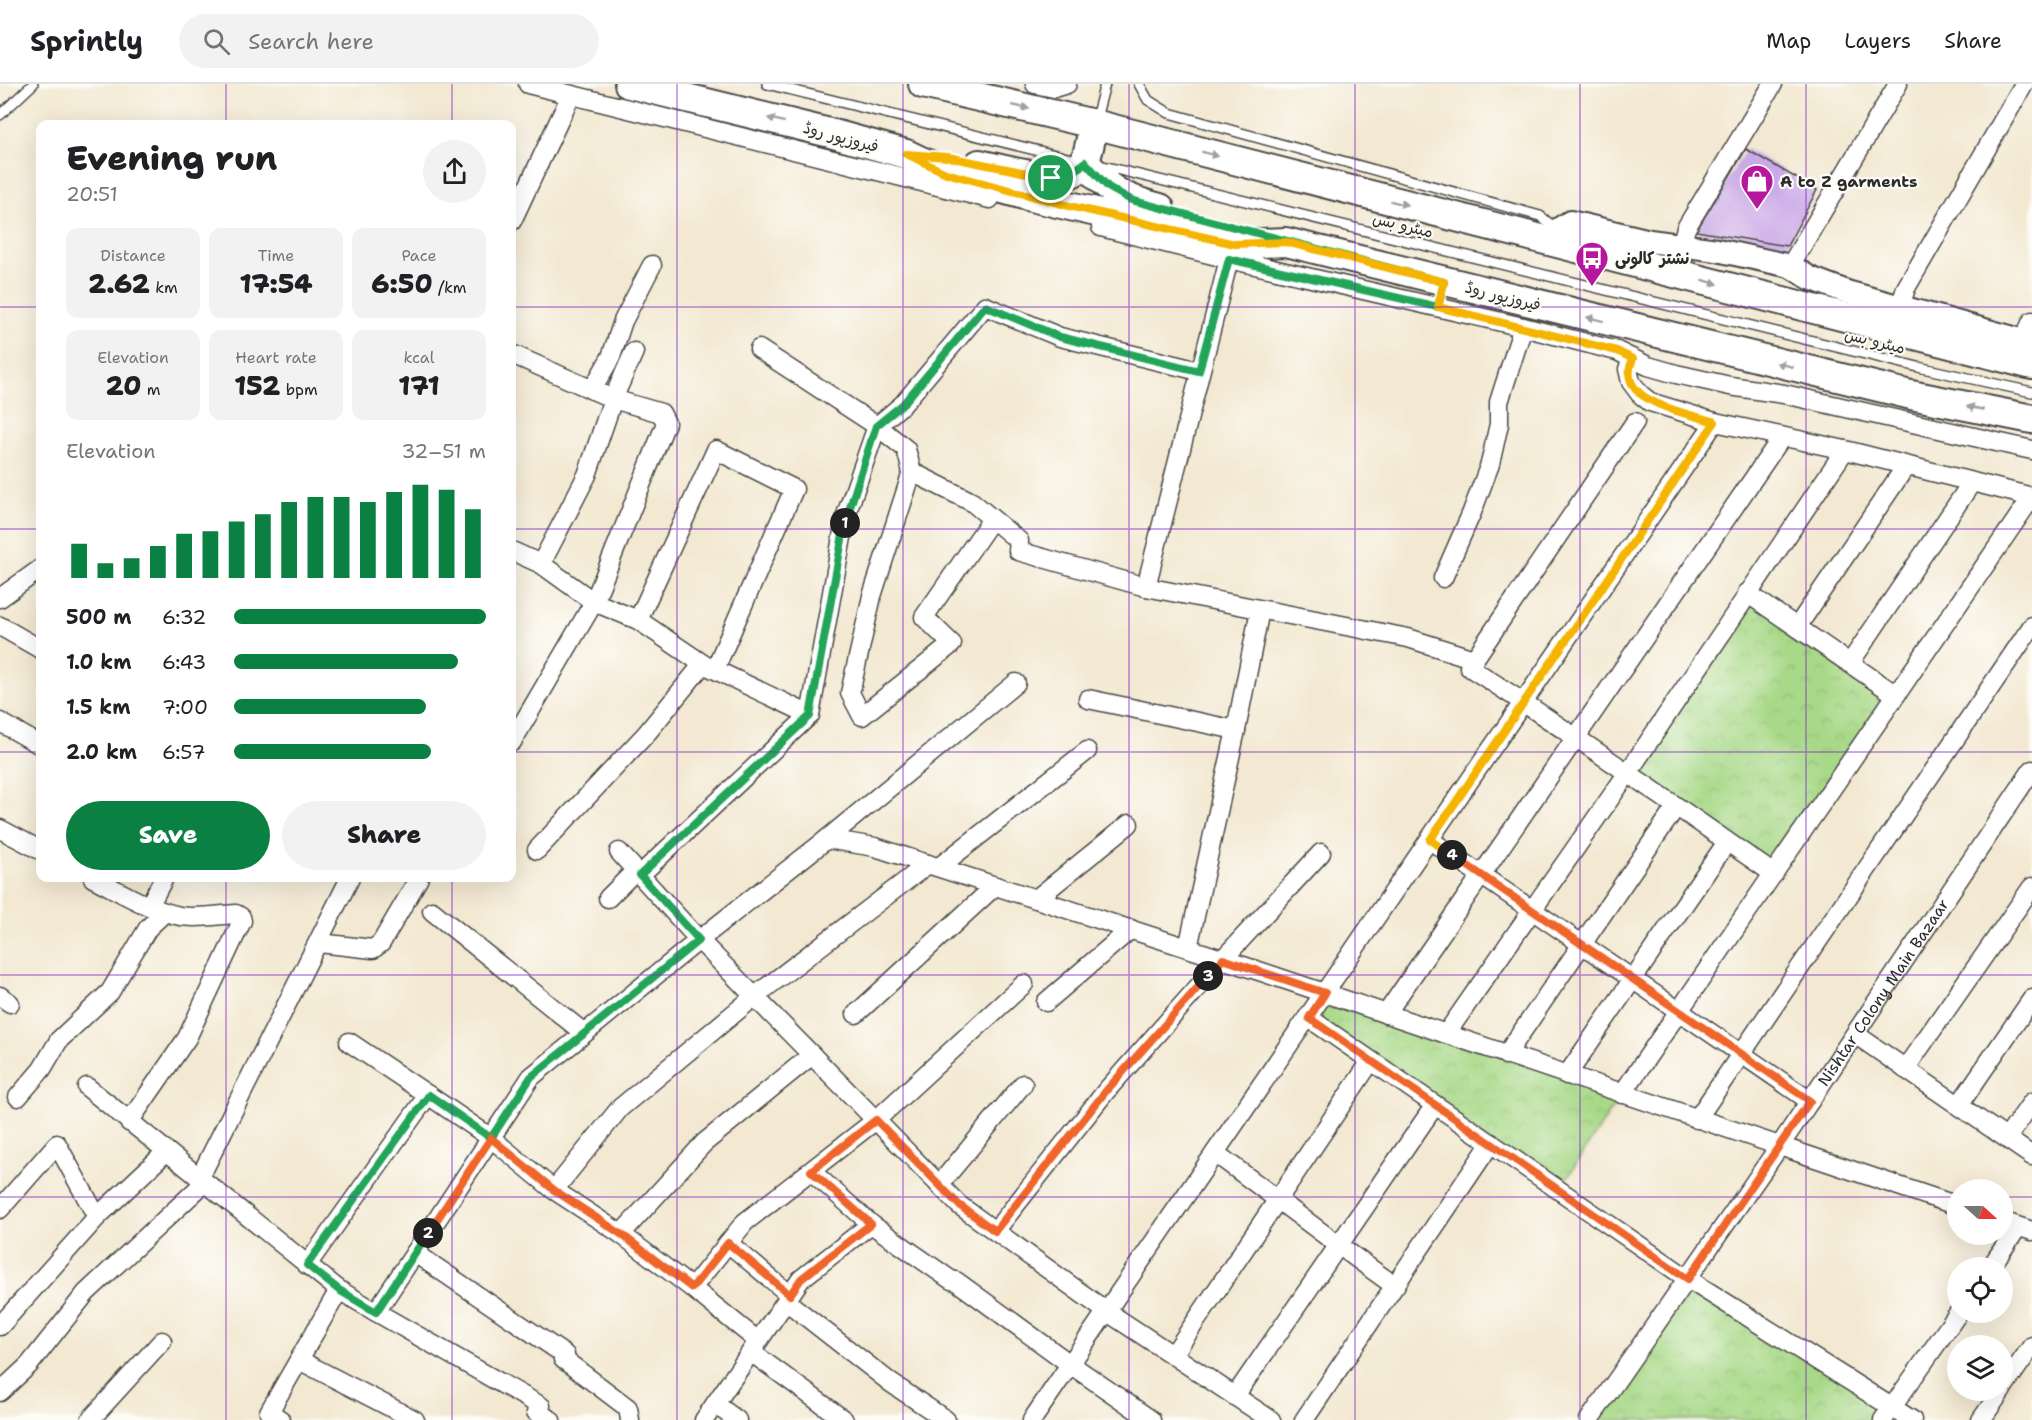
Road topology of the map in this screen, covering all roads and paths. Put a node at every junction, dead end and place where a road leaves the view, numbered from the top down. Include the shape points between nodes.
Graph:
1 (33, 84) edge
2 (528, 84) edge
3 (629, 84) edge
4 (768, 84) edge
5 (923, 84) edge
6 (1035, 84) edge
7 (1067, 84) edge
8 (1105, 84) edge
9 (1139, 84) edge
10 (1773, 84) edge
11 (1898, 84) edge
12 (2024, 84) edge
13 (978, 90) edge
14 (571, 95) junction
15 (0, 115) edge
16 (1094, 124) junction
17 (809, 141) junction
18 (906, 154) junction
19 (1085, 162) junction
20 (516, 212) edge
21 (1551, 240) junction
22 (1286, 242) junction
23 (1681, 246) junction
24 (1229, 259) junction
25 (652, 265) dead end
26 (1790, 266) junction
27 (1441, 294) junction
28 (1900, 307) junction
29 (1523, 327) junction
30 (2030, 343) edge
31 (759, 349) dead end
32 (634, 352) dead end
33 (516, 356) edge
34 (1633, 359) junction
35 (1199, 371) junction
36 (592, 390) junction
37 (2032, 392) edge
38 (613, 399) junction
39 (2032, 419) edge
40 (1635, 422) dead end
41 (1715, 422) junction
42 (876, 426) junction
43 (1782, 437) junction
44 (1845, 450) junction
45 (2032, 450) edge
46 (1906, 466) junction
47 (912, 472) junction
48 (1972, 482) junction
49 (2032, 497) edge
50 (992, 519) junction
51 (516, 559) edge
52 (541, 564) junction
53 (36, 572) edge
54 (1443, 578) dead end
55 (1146, 587) junction
56 (1747, 593) junction
57 (0, 598) edge
58 (594, 602) junction
59 (1260, 610) junction
60 (638, 620) junction
61 (0, 626) edge
62 (2032, 626) edge
63 (1797, 627) junction
64 (36, 647) edge
65 (1474, 659) junction
66 (1850, 663) junction
67 (709, 667) junction
68 (1016, 684) dead end
69 (1896, 695) junction
70 (1088, 699) dead end
71 (1523, 701) junction
72 (810, 716) junction
73 (0, 722) edge
74 (1236, 730) junction
75 (516, 735) edge
76 (1576, 736) junction
77 (36, 743) edge
78 (1087, 751) dead end
79 (2032, 770) edge
80 (1627, 774) junction
81 (1676, 807) junction
82 (1129, 824) dead end
83 (3, 836) edge
84 (827, 839) junction
85 (1430, 840) junction
86 (1727, 842) junction
87 (36, 848) edge
88 (537, 850) dead end
89 (619, 852) dead end
90 (1321, 854) dead end
91 (934, 866) junction
92 (638, 873) junction
93 (1774, 874) junction
94 (1481, 875) junction
95 (101, 882) edge
96 (163, 882) edge
97 (348, 882) edge
98 (417, 882) edge
99 (995, 886) junction
100 (2032, 887) edge
101 (608, 898) dead end
102 (1036, 899) junction
103 (157, 909) junction
104 (1532, 909) junction
105 (432, 911) dead end
106 (1131, 929) junction
107 (699, 940) junction
108 (319, 943) junction
109 (1581, 946) junction
110 (1188, 948) junction
111 (1223, 959) junction
112 (1633, 980) junction
113 (1024, 984) dead end
114 (1325, 993) junction
115 (754, 996) junction
116 (2032, 999) edge
117 (1046, 1002) dead end
118 (1679, 1012) junction
119 (856, 1014) dead end
120 (1386, 1014) junction
121 (1309, 1018) junction
122 (584, 1033) junction
123 (1446, 1034) junction
124 (1855, 1034) junction
125 (349, 1042) dead end
126 (1740, 1054) junction
127 (812, 1055) junction
128 (1506, 1055) junction
129 (1371, 1061) junction
130 (1905, 1068) junction
131 (1567, 1076) junction
132 (1023, 1084) dead end
133 (87, 1087) dead end
134 (1622, 1094) junction
135 (429, 1095) junction
136 (18, 1097) dead end
137 (1810, 1101) junction
138 (2032, 1102) edge
139 (1435, 1105) junction
140 (1959, 1105) junction
141 (1697, 1119) junction
142 (876, 1120) junction
143 (129, 1122) junction
144 (491, 1138) junction
145 (2007, 1138) junction
146 (1491, 1143) junction
147 (1779, 1147) junction
148 (166, 1152) junction
149 (1215, 1153) junction
150 (2032, 1156) edge
151 (811, 1171) junction
152 (202, 1181) junction
153 (939, 1185) junction
154 (554, 1190) junction
155 (1278, 1199) junction
156 (1947, 1202) edge
157 (0, 1209) edge
158 (97, 1217) junction
159 (871, 1224) junction
160 (2018, 1226) edge
161 (995, 1231) junction
162 (621, 1234) junction
163 (728, 1243) junction
164 (1337, 1246) junction
165 (415, 1253) junction
166 (1997, 1257) edge
167 (307, 1265) junction
168 (1688, 1279) junction
169 (1395, 1286) junction
170 (692, 1288) junction
171 (339, 1290) junction
172 (788, 1298) junction
173 (1106, 1311) junction
174 (376, 1312) junction
175 (1951, 1323) edge
176 (0, 1326) edge
177 (162, 1341) dead end
178 (755, 1346) junction
179 (2032, 1346) edge
180 (1173, 1355) junction
181 (299, 1360) junction
182 (1070, 1364) junction
183 (2013, 1374) edge
184 (0, 1392) edge
185 (1235, 1396) junction
186 (1994, 1401) edge
187 (715, 1404) junction
188 (1888, 1414) edge
189 (92, 1419) edge
190 (1035, 1419) edge
191 (281, 1420) edge
192 (415, 1420) edge
193 (551, 1420) edge
194 (630, 1420) edge
195 (704, 1420) edge
196 (737, 1420) edge
197 (844, 1420) edge
198 (946, 1420) edge
199 (1151, 1420) edge
200 (1271, 1420) edge
201 (1304, 1420) edge
202 (1590, 1420) edge
203 (1912, 1420) edge
204 (1981, 1420) edge

1 - 15 lane
2 - 14 street
17 -> 3 main road, فیروزپور روڈ
4 - 19 lane, میٹرو بس
5 - 13 main road
6 - 7 street via 1054,88
8 - 16 lane
9 - 21 lane via 1148,100 1169,113 1540,216 1550,224
10 - 23 street via 1686,228
11 - 26 street
12 - 28 street via 1906,288
13 -> 16 main road
14 - 17 street
14 - 20 street
16 - 19 main road
16 -> 21 main road
17 - 18 main road, فیروزپور روڈ
17 - 24 street
18 - 19 main road via 948,157 1051,178 1074,172
18 - 22 main road, فیروزپور روڈ via 946,173 1031,197 1235,244
19 - 22 main road via 1108,187 1131,200
19 - 37 lane, میٹرو بس
21 - 23 street via 1557,230 1570,222
21 -> 30 main road
22 - 27 main road, فیروزپور روڈ
23 - 26 street
24 - 27 street
24 - 35 street
25 - 36 street
26 - 28 street via 1824,284
27 - 29 street
39 -> 27 main road, فیروزپور روڈ
28 - 30 street
29 - 34 street via 1617,351
29 - 54 street via 1499,402 1499,424 1490,464
31 - 42 street
32 - 38 street
33 - 36 street
34 - 41 street via 1628,369 1631,382 1650,402
34 - 45 street via 1704,380 1784,394
35 - 42 street via 1060,337 985,306 903,404
35 - 55 street
36 - 38 street
38 - 52 street via 587,475
38 - 58 street via 661,413 666,423
40 - 65 street
41 - 43 street
41 - 71 street
42 - 47 street via 906,449
42 - 72 street via 846,515
43 - 44 street
43 - 76 street
44 - 46 street
44 - 56 street
46 - 48 street
46 - 63 street
47 - 50 street via 972,502
47 - 50 street via 872,596 850,693 862,716 952,644 924,617
48 - 49 street
48 - 66 street
49 - 69 street
50 - 55 street via 1019,541 1018,551
51 - 52 street
52 - 58 street
53 - 57 street
55 - 59 street
56 - 63 street
56 - 80 street
58 - 60 street
58 - 75 street
59 - 65 street via 1408,638
59 - 74 street
60 - 67 street
60 - 67 street via 716,450 794,489
61 - 64 street
62 - 126 street
63 - 66 street
65 - 71 street via 1469,667
66 - 69 street
67 - 72 street
67 - 88 street
68 - 84 street
69 - 93 street
70 - 74 street
71 - 76 street
71 - 85 street
72 - 92 street
73 - 77 street
74 - 110 street
76 - 80 street
76 - 94 street
78 - 91 street
79 - 124 street, Nishtar Colony Main Bazaar
80 - 81 street
80 - 104 street
81 - 86 street
81 - 109 street
82 - 102 street
83 - 87 street
84 - 91 street via 875,847
84 - 107 street
85 - 94 street
85 - 114 street
86 - 93 street
86 - 112 street
89 - 92 street
90 - 111 street
91 - 99 street
91 - 115 street
92 - 101 street
92 - 107 street
93 - 118 street
94 - 104 street
94 - 120 street
95 - 103 street
96 - 103 street
97 - 108 street
98 - 108 street via 381,944 373,949
99 - 102 street
99 - 119 street
100 - 130 street
102 - 106 street
103 - 136 street via 110,992 59,1040 42,1069
103 - 143 street via 182,916 237,914 242,921 187,1038
104 - 109 street
104 - 123 street
105 - 122 street
106 - 110 street
106 - 117 street
107 - 115 street
107 - 122 street
108 - 152 street
109 - 112 street
109 - 128 street
110 - 111 street
111 - 114 street
111 - 161 street via 1106,1091
112 - 118 street
112 - 131 street
113 - 142 street
114 - 120 street
114 - 121 street
115 - 127 street
115 - 154 street via 620,1108
116 - 140 street
118 - 126 street
118 - 134 street
120 - 123 street
121 - 129 street
121 - 149 street
122 - 144 street via 531,1077
123 - 128 street
124 - 130 street
124 - 137 street, Nishtar Colony Main Bazaar
125 - 135 street
126 - 137 street
126 - 141 street
127 - 142 street
127 - 162 street via 704,1143
128 - 131 street
129 - 139 street
129 - 155 street
130 - 140 street
131 - 134 street
132 - 153 street
133 - 143 street
134 - 141 street
135 - 144 street
135 - 167 street
137 - 147 street, Nishtar Colony Main Bazaar
138 - 145 street
139 - 146 street
139 - 164 street
140 - 145 street
141 - 147 street
142 - 151 street
142 - 153 street
143 - 148 street
144 - 154 street
144 - 165 street
145 - 150 street
146 - 168 street
146 - 169 street
147 - 156 street
147 - 168 street, Nishtar Colony Main Bazaar
148 - 152 street
148 - 158 street
149 - 155 street
149 - 173 street
151 - 159 street
151 - 163 street via 745,1222
152 - 167 street
152 - 184 street via 86,1293 29,1365
153 - 161 street
154 - 162 street
155 - 164 street
155 - 180 street
157 - 158 street via 57,1144
158 - 176 street
159 - 172 street via 801,1279
159 - 182 street
160 - 166 street
161 - 173 street
162 - 170 street
163 - 170 street
163 - 172 street
164 - 169 street
164 - 185 street
165 - 174 street
165 - 194 street via 565,1355 563,1359 628,1408
167 - 171 street
168 - 188 street
168 - 202 street, Nishtar Colony Main Bazaar
169 - 201 street
170 - 178 street
171 - 174 street
171 - 181 street
172 - 178 street
172 - 198 street via 891,1383
173 - 180 street
173 - 182 street
174 - 193 street via 541,1406 536,1412
175 - 188 street
177 - 189 street
178 - 187 street
178 - 197 street
179 - 183 street
180 - 185 street
181 - 191 street via 269,1412
181 - 192 street
182 - 190 street
182 - 199 street
185 - 200 street
186 - 204 street
187 - 195 street
187 - 196 street
188 - 203 street

